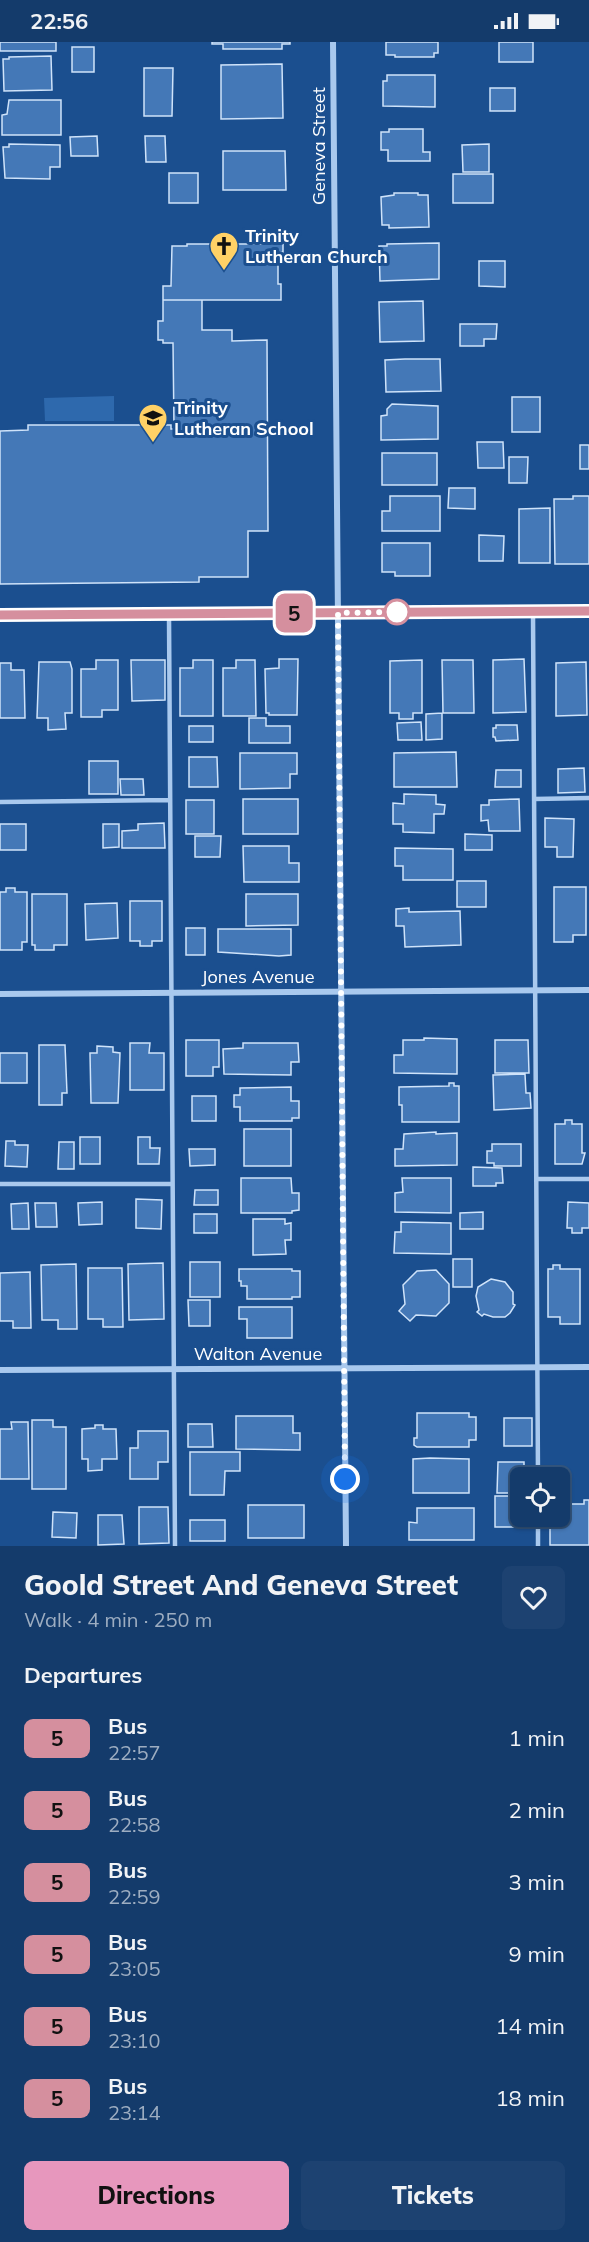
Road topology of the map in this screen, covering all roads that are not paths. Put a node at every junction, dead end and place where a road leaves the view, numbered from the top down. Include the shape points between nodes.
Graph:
1 (333, 42) edge
2 (589, 611) edge
3 (533, 612) junction
4 (338, 613) junction
5 (170, 614) junction
6 (0, 615) edge
7 (589, 798) edge
8 (534, 799) junction
9 (170, 800) junction
10 (0, 802) edge
11 (535, 990) junction
12 (589, 990) edge
13 (341, 991) junction
14 (172, 992) junction
15 (0, 994) edge
16 (537, 1179) junction
17 (589, 1179) edge
18 (0, 1184) edge
19 (172, 1184) junction
20 (538, 1367) junction
21 (589, 1367) edge
22 (345, 1368) junction
23 (0, 1370) edge
24 (174, 1370) junction
25 (538, 1467) edge
26 (538, 1527) edge
27 (175, 1546) edge
28 (346, 1546) edge
29 (538, 1546) edge

1 - 4 street, Geneva Street
2 - 3 street
3 - 4 street
3 - 8 lane
4 - 5 street
4 - 13 street, Geneva Street
5 - 6 street
5 - 9 lane
7 - 8 lane
8 - 11 lane
9 - 10 lane
9 - 14 lane
11 - 12 street, Jones Avenue
11 - 13 street, Jones Avenue
11 - 16 lane
13 - 14 street, Jones Avenue
13 - 22 street, Geneva Street
14 - 15 street, Jones Avenue
14 - 19 lane
16 - 17 lane
16 - 20 lane
18 - 19 lane
19 - 24 lane
20 - 21 street, Walton Avenue
20 - 22 street, Walton Avenue
20 - 25 lane
22 - 24 street, Walton Avenue
22 - 28 street, Geneva Street
23 - 24 street, Walton Avenue
24 - 27 lane
26 - 29 lane

